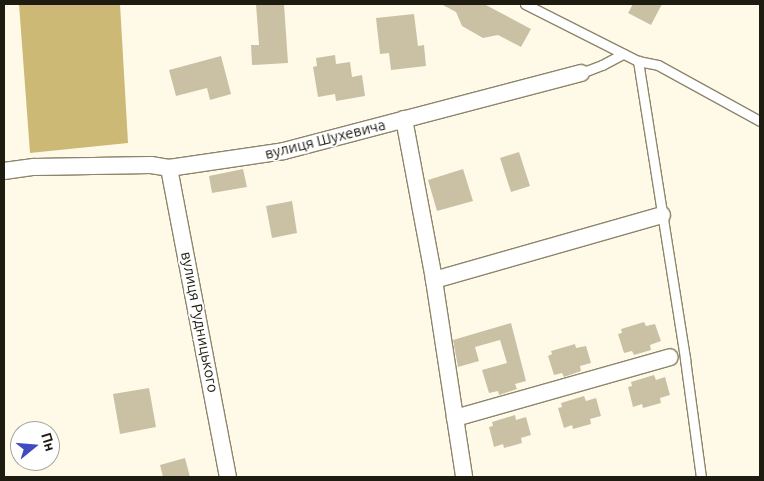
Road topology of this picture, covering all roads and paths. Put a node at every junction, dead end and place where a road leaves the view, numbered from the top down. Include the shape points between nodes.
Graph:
1 (525, 4) edge
2 (622, 54) junction
3 (638, 61) junction
4 (581, 73) joint
5 (404, 119) junction
6 (760, 121) edge
7 (169, 168) junction
8 (4, 171) edge
9 (662, 215) junction
10 (434, 280) junction
11 (670, 357) dead end
12 (455, 418) junction
13 (228, 477) edge
14 (464, 477) edge
15 (701, 477) edge

1 - 2 lane
2 - 3 lane
2 - 4 lane
3 - 6 lane via 658,65
3 - 9 lane
4 - 5 street, вулиця Шухевича
5 - 7 street, вулиця Шухевича via 284,151
5 - 10 street
7 - 8 street, вулиця Шухевича via 151,165 34,167
7 - 13 street, вулиця Рудницького
9 - 10 street
9 - 15 lane
10 - 12 street
11 - 12 street
12 - 14 street

